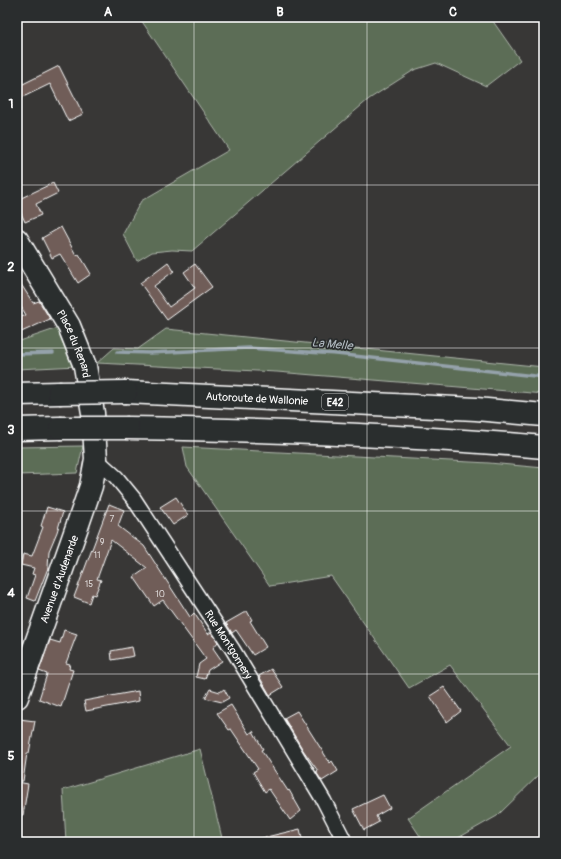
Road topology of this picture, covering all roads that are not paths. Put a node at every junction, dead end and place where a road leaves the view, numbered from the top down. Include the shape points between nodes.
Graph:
1 (17, 240) edge
2 (17, 394) edge
3 (544, 415) edge
4 (17, 429) edge
5 (544, 447) edge
6 (96, 459) junction
7 (17, 697) edge
8 (345, 842) edge

1 - 6 main road, Place du Renard via 69,326 86,366
2 - 3 main road, Autoroute de Wallonie / E42, bridge via 126,392 476,409
4 - 5 main road, bridge via 252,430
6 - 7 main road, Avenue d'Audenarde via 91,486
6 - 8 street, Rue Montgomery via 116,477 134,499 233,650 324,801

